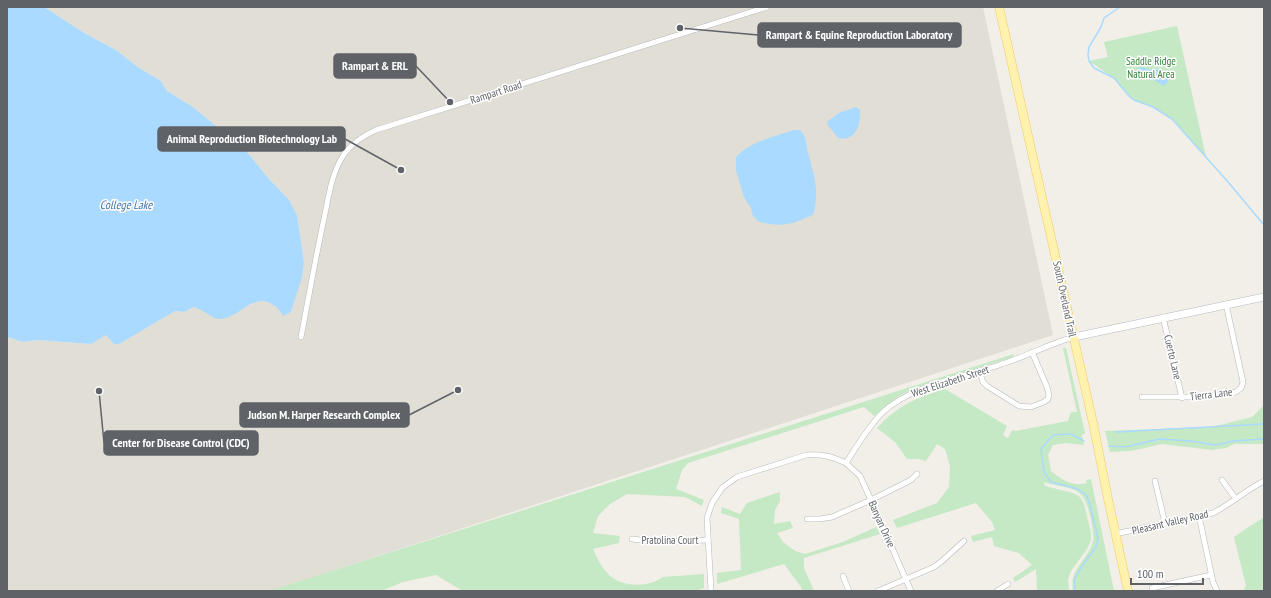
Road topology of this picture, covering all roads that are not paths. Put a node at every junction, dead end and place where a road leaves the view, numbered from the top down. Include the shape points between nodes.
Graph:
1 (767, 7) edge
2 (999, 7) edge
3 (1264, 297) edge
4 (1226, 304) junction
5 (1164, 317) junction
6 (301, 337) dead end
7 (1074, 337) junction
8 (1032, 352) junction
9 (979, 371) junction
10 (1142, 397) dead end
11 (1182, 398) junction
12 (846, 462) junction
13 (917, 474) dead end
14 (1222, 480) dead end
15 (1156, 481) dead end
16 (1264, 481) edge
17 (1236, 499) junction
18 (871, 500) junction
19 (1199, 516) junction
20 (807, 519) dead end
21 (1164, 523) junction
22 (1115, 534) junction
23 (632, 539) dead end
24 (708, 540) junction
25 (964, 541) dead end
26 (1211, 575) junction
27 (843, 576) dead end
28 (906, 579) junction
29 (1008, 584) dead end
30 (1152, 588) dead end
31 (711, 591) edge
32 (849, 591) edge
33 (878, 591) edge
34 (911, 591) edge
35 (997, 591) edge
36 (1128, 591) edge
37 (1217, 591) edge

1 - 6 street, Rampart Road via 376,130 360,138 342,156 333,179
2 - 7 main road, South Overland Trail
3 - 4 main road, West Elizabeth Street
4 - 5 main road, West Elizabeth Street
4 - 11 street, Tierra Lane via 1243,385 1236,392
5 - 7 main road, West Elizabeth Street
5 - 11 street, Cuerto Lane
7 - 8 street, West Elizabeth Street
7 - 22 main road, South Overland Trail
8 - 9 street, West Elizabeth Street
8 - 9 street via 1049,394 1044,402 1031,407 1019,406 987,386
9 - 12 street, West Elizabeth Street via 921,389 893,404 871,426
10 - 11 street, Tierra Lane
12 - 18 street, Banyan Drive via 860,476
12 - 24 street via 829,456 806,455 737,477 722,488 712,503 707,518
13 - 18 street via 911,480
14 - 17 street
15 - 21 street
16 - 17 street, Pleasant Valley Road
17 - 19 street, Pleasant Valley Road via 1213,513
18 - 20 street via 832,517
18 - 28 street, Banyan Drive
19 - 21 street, Pleasant Valley Road
19 - 26 street
21 - 22 street, Pleasant Valley Road
22 - 36 main road, South Overland Trail
23 - 24 street, Pratolina Court via 656,542
24 - 31 street
25 - 28 street via 934,567
26 - 30 street
26 - 37 street
27 - 32 street
28 - 33 street
28 - 34 street, Banyan Drive
29 - 35 street

